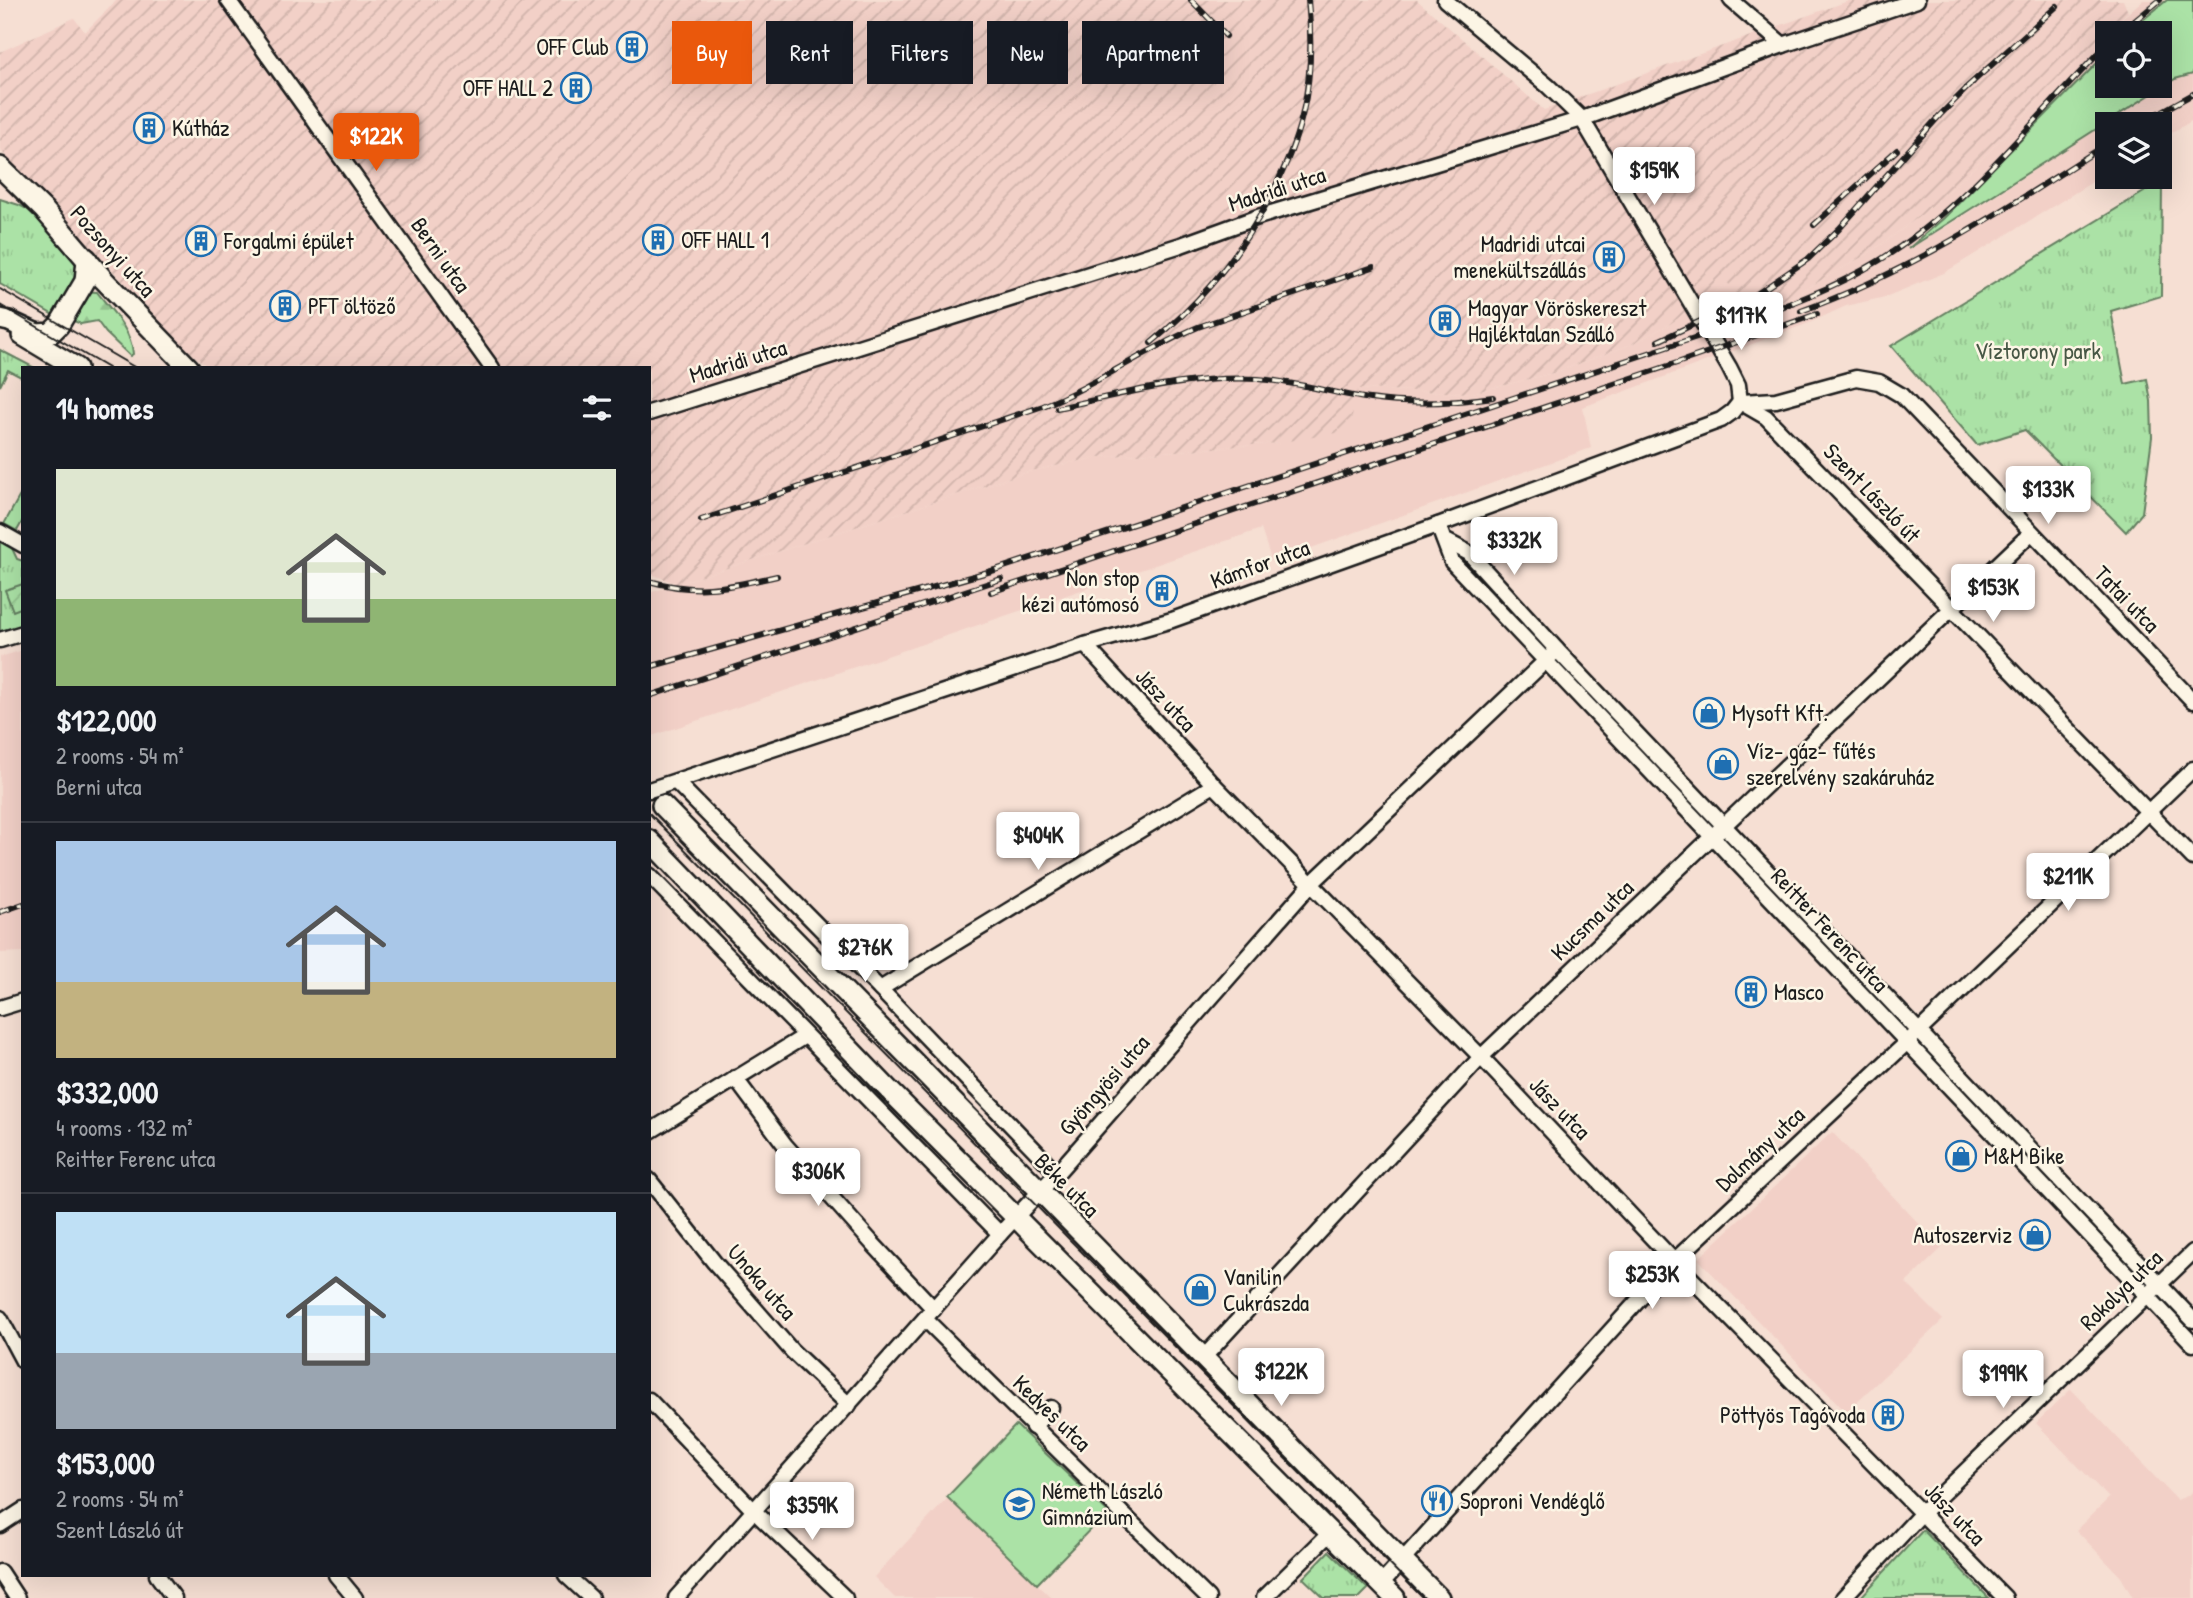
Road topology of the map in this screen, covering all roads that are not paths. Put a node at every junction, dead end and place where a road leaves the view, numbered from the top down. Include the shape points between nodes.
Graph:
1 (228, 0) edge
2 (1445, 0) edge
3 (1731, 0) edge
4 (1917, 0) edge
5 (1783, 46) junction
6 (1582, 119) junction
7 (0, 167) edge
8 (88, 259) junction
9 (0, 321) edge
10 (74, 366) edge
11 (187, 366) edge
12 (491, 366) edge
13 (1740, 402) junction
14 (651, 412) edge
15 (1438, 525) junction
16 (0, 532) edge
17 (2031, 533) junction
18 (1444, 540) junction
19 (21, 544) edge
20 (1953, 608) junction
21 (21, 634) edge
22 (0, 640) edge
23 (1085, 645) junction
24 (1557, 650) junction
25 (1545, 661) junction
26 (2193, 701) edge
27 (2193, 769) edge
28 (676, 782) junction
29 (1214, 785) junction
30 (656, 798) edge
31 (2150, 812) junction
32 (1724, 825) junction
33 (1712, 837) junction
34 (651, 842) edge
35 (2193, 858) edge
36 (651, 877) edge
37 (1311, 884) junction
38 (880, 989) junction
39 (21, 1004) edge
40 (0, 1009) edge
41 (1918, 1032) junction
42 (805, 1036) junction
43 (1906, 1043) junction
44 (1480, 1058) junction
45 (735, 1078) junction
46 (651, 1131) edge
47 (1058, 1172) junction
48 (651, 1183) edge
49 (1039, 1192) junction
50 (1017, 1216) junction
51 (1000, 1234) junction
52 (2193, 1252) edge
53 (1674, 1261) junction
54 (2159, 1284) junction
55 (2147, 1295) junction
56 (930, 1314) junction
57 (0, 1318) edge
58 (2193, 1320) edge
59 (2193, 1344) edge
60 (21, 1357) edge
61 (1203, 1357) junction
62 (651, 1402) edge
63 (849, 1405) junction
64 (1051, 1408) dead end
65 (1033, 1427) junction
66 (21, 1511) edge
67 (754, 1512) junction
68 (1922, 1513) junction
69 (0, 1525) edge
70 (1331, 1532) junction
71 (1403, 1561) junction
72 (0, 1572) edge
73 (158, 1577) edge
74 (338, 1577) edge
75 (568, 1577) edge
76 (1388, 1591) edge
77 (17, 1598) edge
78 (174, 1598) edge
79 (355, 1598) edge
80 (591, 1598) edge
81 (676, 1598) edge
82 (845, 1598) edge
83 (1208, 1598) edge
84 (1264, 1598) edge
85 (1439, 1598) edge
86 (1843, 1598) edge
87 (2005, 1598) edge

1 - 12 street, Berni utca
2 - 6 street
3 - 5 street
4 - 5 street, Madridi utca
5 - 6 street, Madridi utca
6 - 13 street via 1729,367
6 - 14 street, Madridi utca via 1258,217 1181,246
7 - 8 main road, Pozsonyi utca
8 - 9 main road via 85,281 54,331 37,334
8 - 11 main road, Pozsonyi utca
9 - 10 main road
13 - 15 street, Kámfor utca via 1721,420
13 - 17 street, Tatai utca via 1776,400 1856,378 1879,382 1900,396
13 - 20 street, Szent László út via 1766,417
15 - 18 street, Reitter Ferenc utca
15 - 23 street, Kámfor utca via 1172,620
16 - 19 street
17 - 20 street, Kucsma utca
17 - 26 street, Tatai utca
18 - 24 street, Reitter Ferenc utca via 1469,553
18 - 25 street, Reitter Ferenc utca via 1452,562
20 - 31 street, Szent László út
20 - 32 street, Kucsma utca
21 - 22 street
23 - 28 street, Kámfor utca
23 - 29 street, Jász utca
24 - 25 street, Gyöngyösi utca
24 - 32 street, Reitter Ferenc utca
25 - 33 street, Reitter Ferenc utca
25 - 37 street, Gyöngyösi utca
27 - 31 street, Dolmány utca
28 - 30 street, Kámfor utca
28 - 38 street, Béke utca
29 - 37 street, Jász utca
29 - 38 street
30 - 49 main road, Béke utca
31 - 35 street, Szent László út
31 - 41 street, Dolmány utca
32 - 33 street, Kucsma utca
32 - 41 street, Reitter Ferenc utca
33 - 43 street, Reitter Ferenc utca
33 - 44 street, Kucsma utca
34 - 50 main road
36 - 42 street
37 - 44 street, Jász utca
37 - 47 street, Gyöngyösi utca
38 - 47 street, Béke utca
39 - 40 street
41 - 43 street, Dolmány utca
41 - 54 street, Reitter Ferenc utca
42 - 45 street
42 - 51 street
43 - 53 street, Dolmány utca
43 - 55 street, Reitter Ferenc utca
44 - 53 street, Jász utca
44 - 61 street, Kucsma utca
45 - 46 street
45 - 56 street, Kedves utca
47 - 49 street, Gyöngyösi utca
48 - 63 street, Unoka utca via 792,1351
49 - 50 street, Gyöngyösi utca
49 - 61 main road, Béke utca
50 - 51 street, Gyöngyösi utca
50 - 70 main road
51 - 56 street, Gyöngyösi utca
52 - 54 street, Rokolya utca
53 - 68 street, Jász utca
53 - 71 street, Dolmány utca
54 - 55 street, Rokolya utca
54 - 58 street, Reitter Ferenc utca
55 - 59 street, Reitter Ferenc utca
55 - 68 street, Rokolya utca
56 - 63 street, Gyöngyösi utca
56 - 65 street, Kedves utca
57 - 60 street
61 - 71 main road, Béke utca
62 - 67 street
63 - 67 street, Gyöngyösi utca
64 - 65 street
65 - 83 street, Kedves utca
66 - 69 street
67 - 81 street, Gyöngyösi utca
67 - 82 street
68 - 86 street, Rokolya utca
68 - 87 street, Jász utca
70 - 76 main road
70 - 84 street
71 - 76 street, Dolmány utca
71 - 85 main road, Béke utca
72 - 77 street
73 - 78 street
74 - 79 street
75 - 80 street

